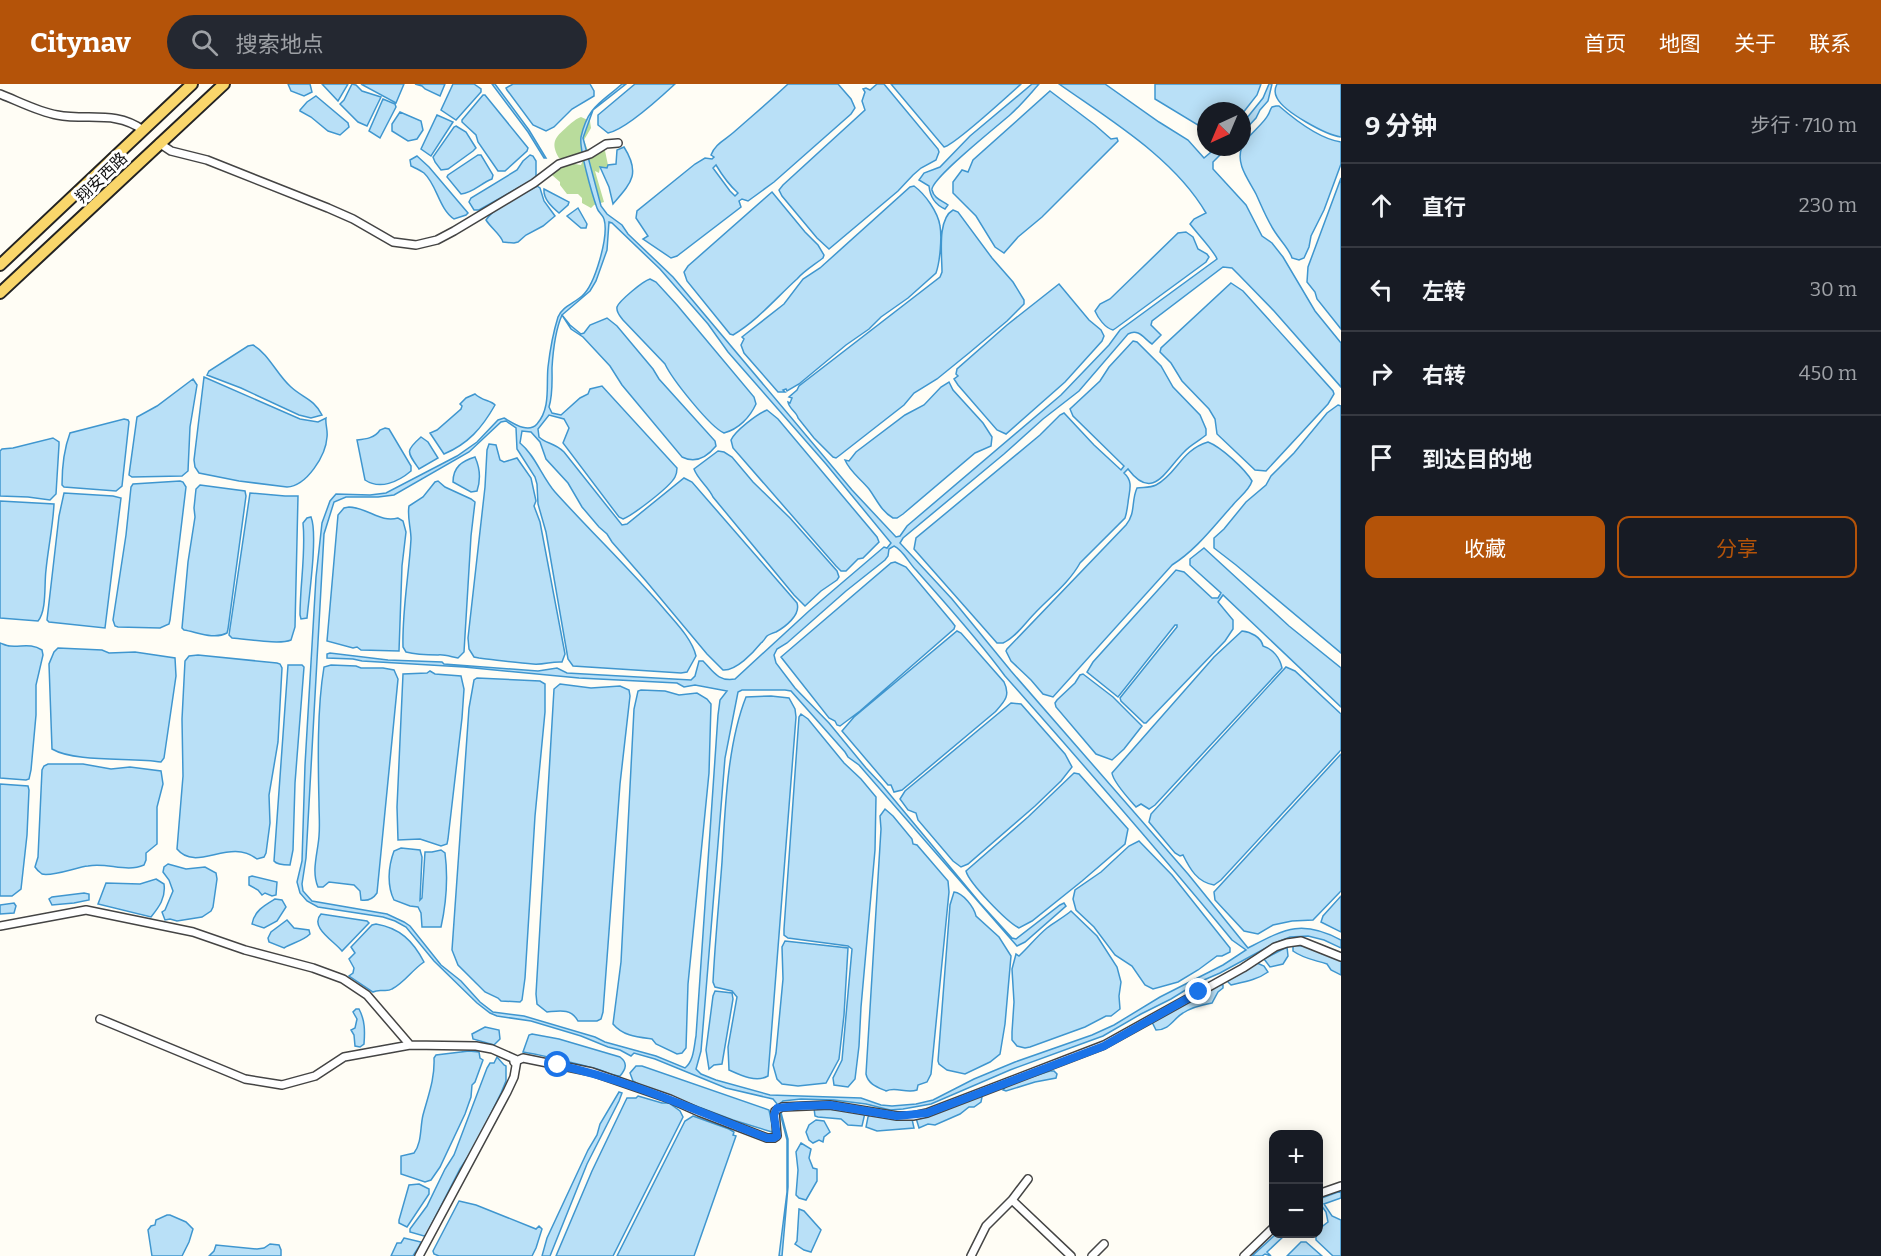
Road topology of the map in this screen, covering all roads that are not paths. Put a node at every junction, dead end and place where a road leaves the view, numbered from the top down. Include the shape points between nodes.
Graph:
1 (192, 84) edge
2 (224, 84) edge
3 (0, 94) edge
4 (143, 130) junction
5 (618, 142) dead end
6 (159, 143) junction
7 (0, 265) edge
8 (0, 293) edge
9 (0, 926) edge
10 (1341, 957) edge
11 (100, 1019) dead end
12 (410, 1045) junction
13 (515, 1061) junction
14 (1028, 1179) dead end
15 (1341, 1186) edge
16 (1323, 1192) edge
17 (1012, 1200) junction
18 (1269, 1232) edge
19 (1104, 1244) dead end
20 (419, 1256) edge
21 (971, 1256) edge
22 (1071, 1256) edge
23 (1092, 1256) edge
24 (1244, 1256) edge

1 - 4 main road, 翔安西路
2 - 6 main road, 翔安西路
3 - 4 street via 57,115 116,117
4 - 7 main road, 翔安西路
5 - 6 street via 559,164 437,240 416,245 393,242 337,212 207,160 171,151
6 - 8 main road, 翔安西路
9 - 12 street via 86,910 193,932 343,979 367,995
10 - 13 street via 1301,941 1287,943 1104,1046 927,1113 897,1116 830,1105 780,1108 774,1115 774,1138 592,1072 531,1059
11 - 12 street via 245,1079 282,1085 315,1076 344,1057
12 - 13 street via 492,1048
13 - 20 street via 514,1077 507,1092
14 - 17 street
15 - 16 street
17 - 21 street via 986,1226
17 - 22 street
18 - 24 street
19 - 23 street

